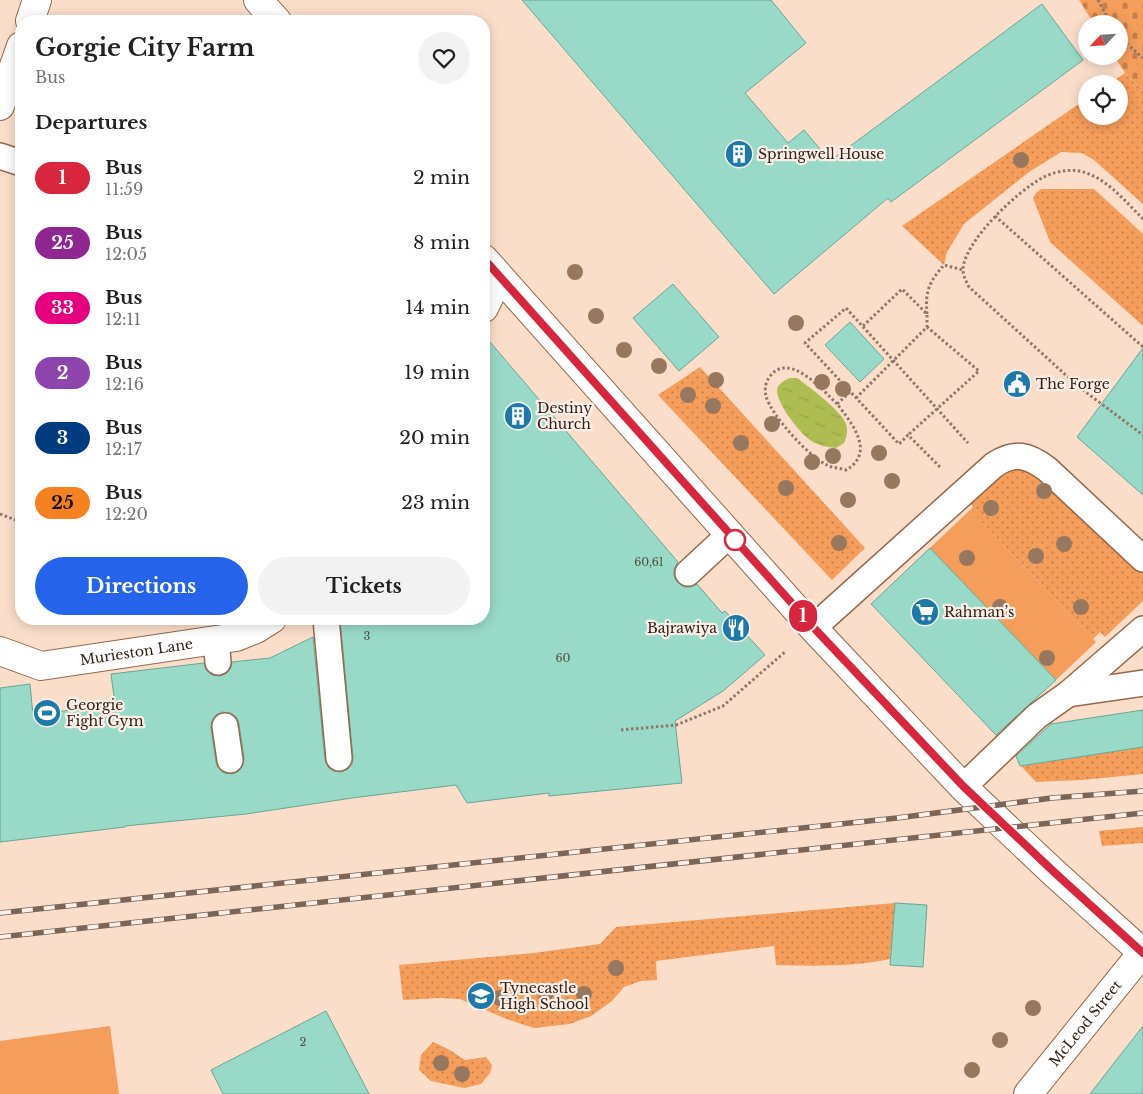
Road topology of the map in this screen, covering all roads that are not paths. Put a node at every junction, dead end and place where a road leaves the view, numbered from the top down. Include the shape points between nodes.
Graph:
1 (37, 0) edge
2 (258, 0) edge
3 (32, 15) edge
4 (272, 15) edge
5 (15, 63) edge
6 (0, 106) edge
7 (0, 156) edge
8 (15, 161) edge
9 (491, 268) edge
10 (730, 534) junction
11 (1143, 559) edge
12 (688, 573) dead end
13 (262, 625) edge
14 (327, 625) edge
15 (814, 628) junction
16 (1143, 629) edge
17 (0, 651) edge
18 (1143, 684) edge
19 (1068, 694) junction
20 (225, 726) dead end
21 (339, 758) dead end
22 (230, 760) dead end
23 (963, 786) junction
24 (1143, 953) edge
25 (1028, 1094) edge

1 - 3 main road
2 - 4 main road
5 - 6 main road
7 - 8 lane
9 - 10 main road
10 - 12 lane
10 - 15 main road
11 - 15 lane via 1047,470 1024,457 1008,457 962,494
13 - 17 main road, Murieston Lane via 236,637 217,651 41,666
14 - 21 lane
15 - 23 main road
16 - 19 lane
18 - 19 lane
19 - 23 lane via 1037,716
20 - 22 lane
23 - 24 main road
24 - 25 main road, McLeod Street

